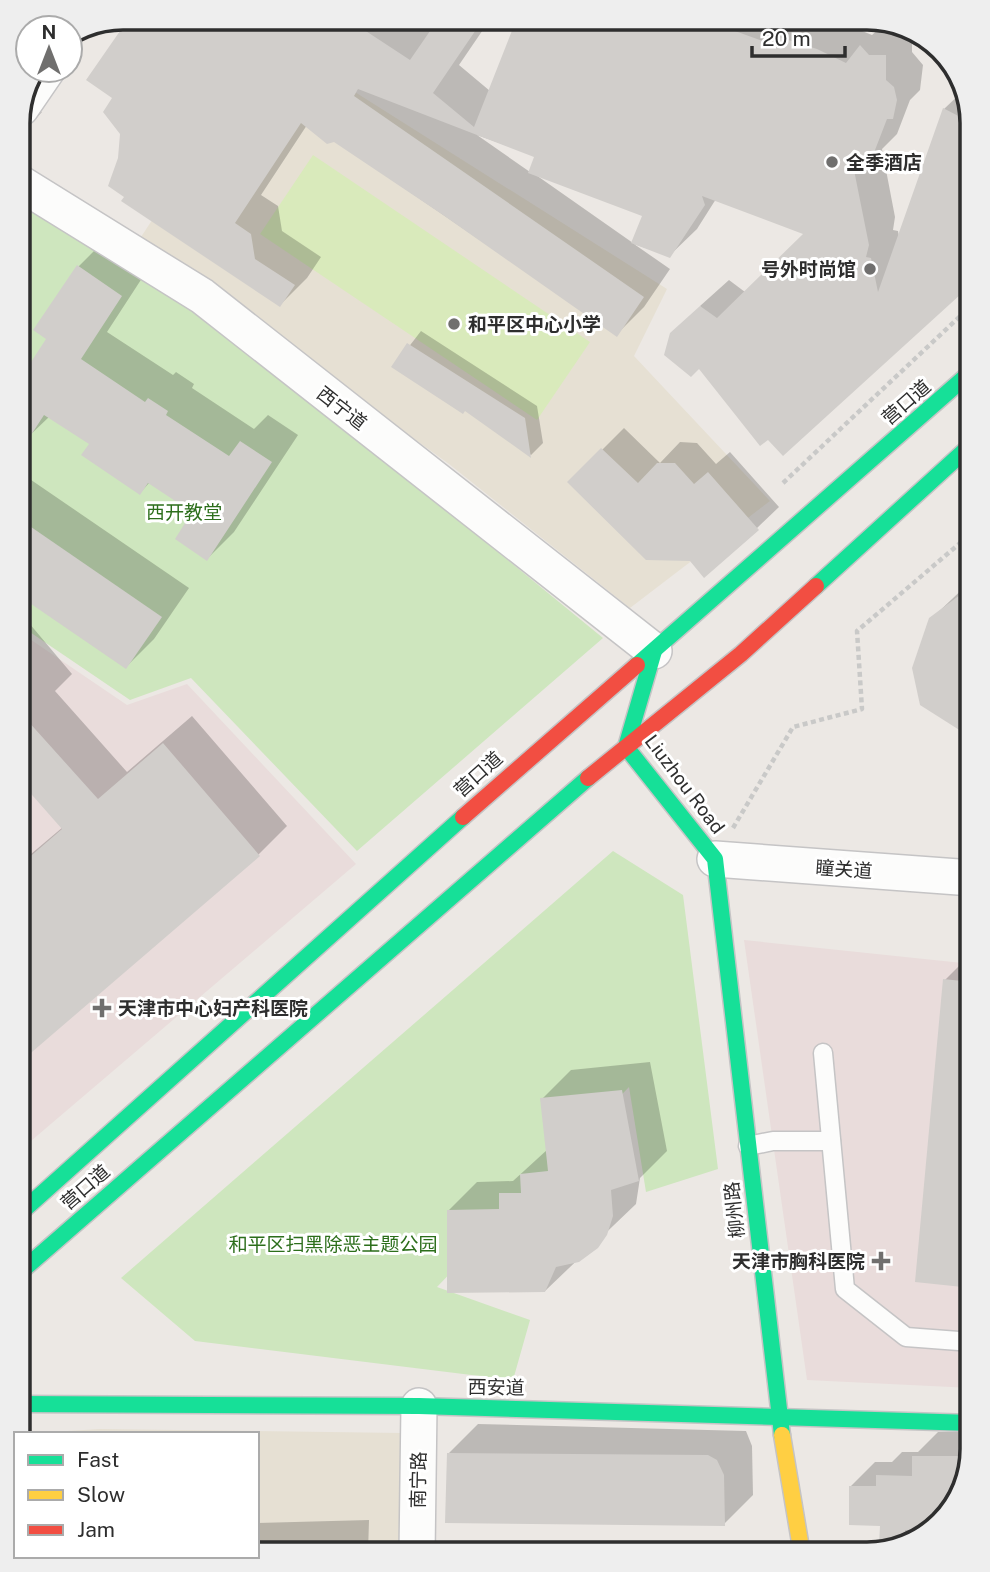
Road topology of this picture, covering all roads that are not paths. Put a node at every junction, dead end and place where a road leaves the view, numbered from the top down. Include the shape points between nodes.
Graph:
1 (30, 190) edge
2 (960, 382) edge
3 (960, 455) edge
4 (654, 652) junction
5 (626, 747) junction
6 (715, 859) junction
7 (960, 877) edge
8 (823, 1053) dead end
9 (831, 1141) junction
10 (748, 1146) junction
11 (30, 1204) edge
12 (30, 1263) edge
13 (960, 1341) edge
14 (30, 1404) edge
15 (419, 1406) junction
16 (779, 1415) junction
17 (960, 1423) edge
18 (418, 1542) edge
19 (800, 1542) edge

1 - 4 street, 西宁道 via 202,296
2 - 4 main road, 营口道
3 - 5 main road, 营口道 via 741,654
4 - 5 main road, Liuzhou Road
4 - 11 main road, 营口道 via 509,775
5 - 6 main road, Liuzhou Road
5 - 12 main road, 营口道 via 541,816
6 - 7 street, 瞳关道
6 - 10 main road, 柳州路
8 - 9 lane
9 - 10 lane
9 - 13 lane via 845,1289 906,1337
10 - 16 main road, 柳州路
14 - 15 main road, 西安道
15 - 16 main road, 西安道
15 - 18 street, 南宁路
16 - 17 main road, 西安道
16 - 19 main road, 柳州路

